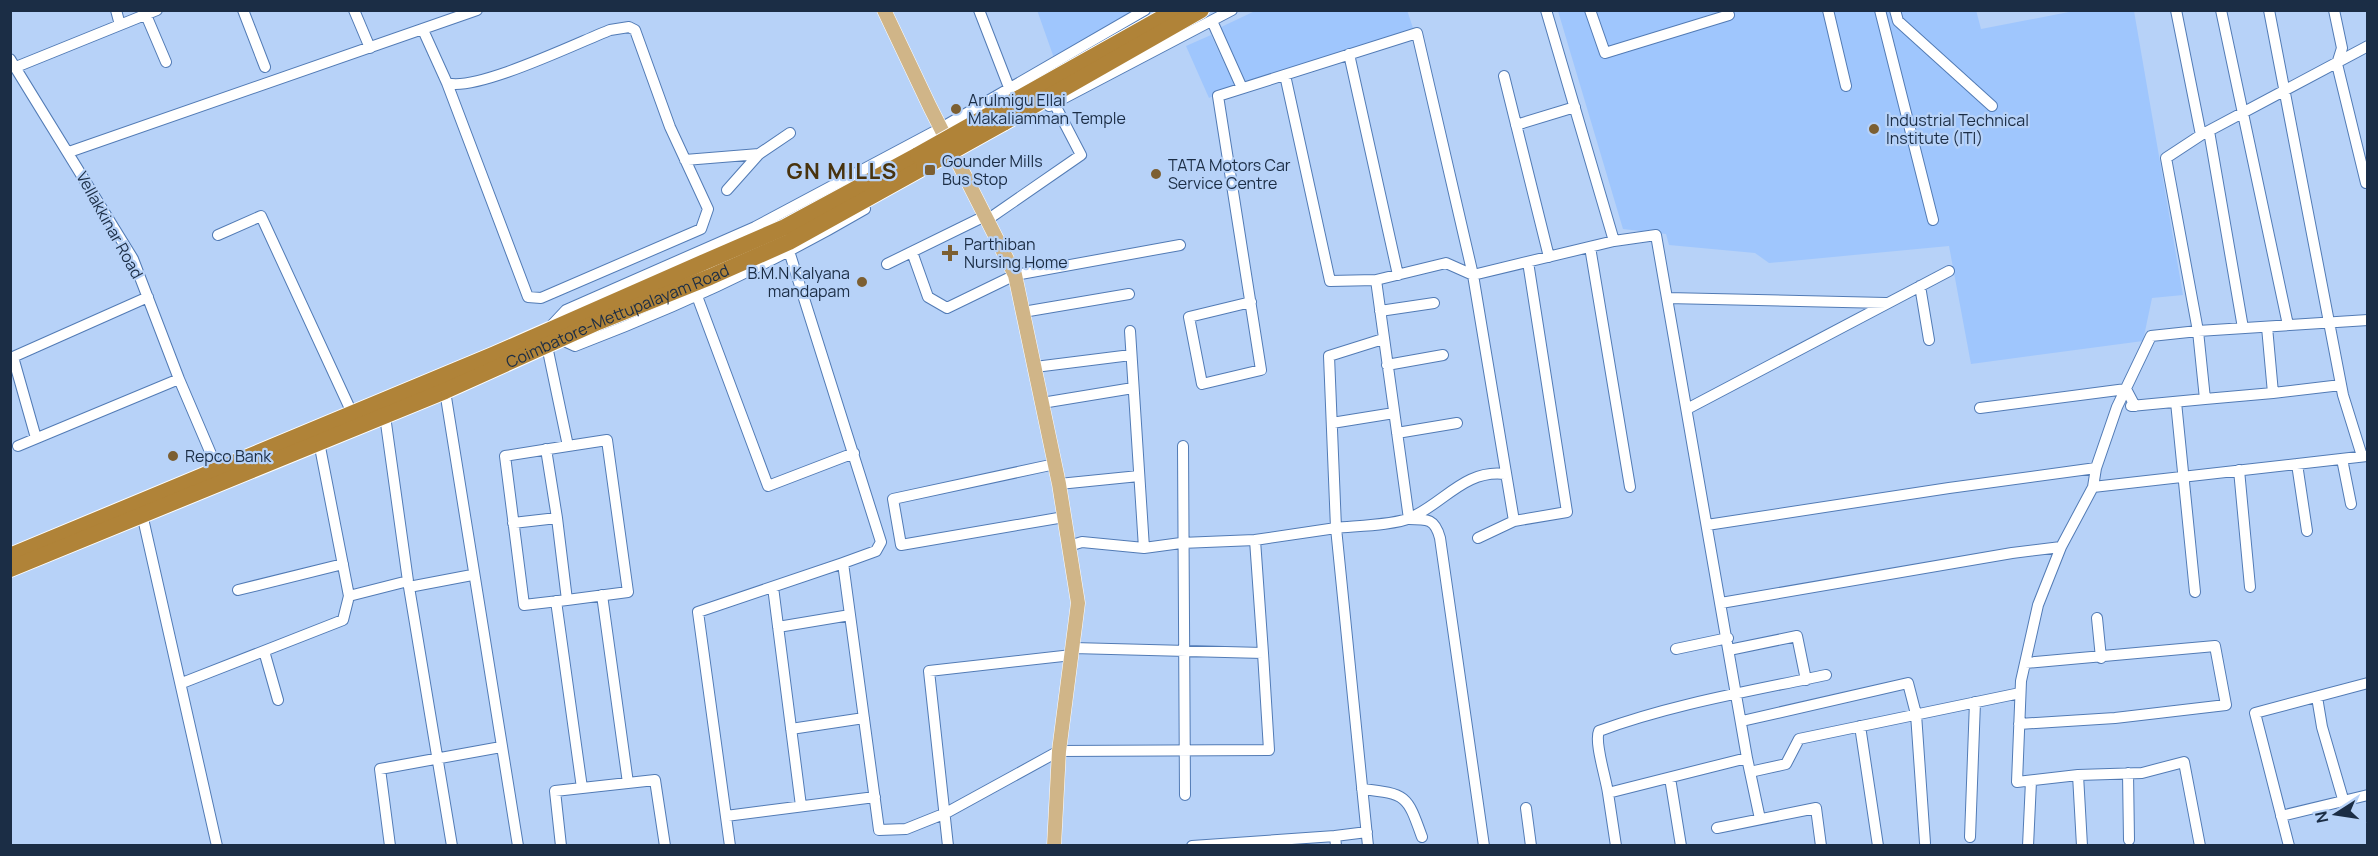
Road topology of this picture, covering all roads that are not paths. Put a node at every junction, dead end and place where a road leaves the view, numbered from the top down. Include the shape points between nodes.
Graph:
1 (116, 10) edge
2 (243, 10) edge
3 (354, 10) edge
4 (477, 10) edge
5 (884, 10) edge
6 (979, 10) edge
7 (1145, 10) edge
8 (1176, 10) edge
9 (1232, 10) edge
10 (1546, 10) edge
11 (1590, 10) edge
12 (1727, 10) edge
13 (1828, 10) edge
14 (1880, 10) edge
15 (1895, 10) edge
16 (2176, 10) edge
17 (2221, 10) edge
18 (2269, 10) edge
19 (2334, 10) edge
20 (152, 13) edge
21 (1206, 16) edge
22 (120, 25) junction
23 (423, 30) junction
24 (2367, 46) edge
25 (370, 48) junction
26 (1349, 54) junction
27 (166, 62) dead end
28 (13, 63) edge
29 (2337, 64) junction
30 (265, 67) dead end
31 (1285, 75) junction
32 (1504, 76) dead end
33 (447, 83) junction
34 (1846, 86) dead end
35 (1242, 88) junction
36 (1010, 90) junction
37 (2286, 90) junction
38 (1054, 103) junction
39 (1992, 106) dead end
40 (1575, 107) junction
41 (2243, 112) junction
42 (1516, 125) junction
43 (942, 128) junction
44 (2205, 133) junction
45 (790, 134) dead end
46 (69, 152) junction
47 (759, 154) junction
48 (956, 156) junction
49 (685, 160) junction
50 (2366, 183) dead end
51 (727, 190) dead end
52 (986, 218) junction
53 (1933, 220) dead end
54 (218, 236) dead end
55 (1614, 241) junction
56 (1180, 245) dead end
57 (1590, 247) junction
58 (789, 251) junction
59 (912, 252) junction
60 (1549, 257) junction
61 (1528, 262) junction
62 (887, 264) dead end
63 (706, 270) junction
64 (1948, 271) dead end
65 (1016, 275) junction
66 (1398, 275) junction
67 (1473, 275) junction
68 (1376, 280) junction
69 (1920, 286) junction
70 (1130, 294) dead end
71 (697, 296) junction
72 (148, 297) junction
73 (1667, 298) junction
74 (1251, 302) junction
75 (1434, 303) dead end
76 (1888, 303) junction
77 (1380, 311) junction
78 (1023, 312) junction
79 (2367, 320) edge
80 (2330, 323) junction
81 (2288, 325) junction
82 (2267, 327) junction
83 (2243, 328) junction
84 (1130, 331) dead end
85 (2198, 331) junction
86 (551, 339) junction
87 (1383, 339) junction
88 (1929, 340) dead end
89 (12, 354) edge
90 (1131, 355) junction
91 (1443, 355) dead end
92 (1387, 365) junction
93 (1035, 367) junction
94 (179, 379) junction
95 (2341, 385) junction
96 (1133, 388) junction
97 (2126, 389) junction
98 (444, 391) junction
99 (2273, 393) junction
100 (2205, 399) junction
101 (2176, 402) junction
102 (1042, 403) junction
103 (2135, 406) junction
104 (2118, 407) junction
105 (1980, 408) dead end
106 (1687, 409) junction
107 (1394, 412) junction
108 (352, 413) junction
109 (385, 416) junction
110 (1332, 423) junction
111 (1457, 423) dead end
112 (1396, 433) junction
113 (36, 438) junction
114 (319, 442) junction
115 (18, 446) dead end
116 (567, 446) junction
117 (1182, 446) dead end
118 (546, 449) junction
119 (854, 453) junction
120 (2365, 456) edge
121 (2342, 459) junction
122 (1055, 464) junction
123 (2297, 464) junction
124 (2239, 470) junction
125 (1505, 474) junction
126 (220, 475) junction
127 (1139, 476) junction
128 (2182, 476) junction
129 (2094, 477) junction
130 (1059, 484) junction
131 (1630, 487) dead end
132 (2352, 504) dead end
133 (142, 514) junction
134 (1064, 517) junction
135 (557, 518) junction
136 (1409, 519) junction
137 (1514, 521) junction
138 (513, 523) junction
139 (1707, 525) junction
140 (1336, 528) junction
141 (2307, 531) dead end
142 (1478, 538) dead end
143 (1256, 540) junction
144 (1181, 543) junction
145 (1069, 546) junction
146 (2061, 547) junction
147 (1144, 548) junction
148 (10, 556) edge
149 (843, 563) junction
150 (343, 564) junction
151 (10, 569) edge
152 (472, 576) junction
153 (408, 584) junction
154 (773, 587) junction
155 (2250, 587) dead end
156 (238, 590) dead end
157 (2195, 592) dead end
158 (602, 595) junction
159 (349, 596) junction
160 (561, 600) junction
161 (1721, 603) junction
162 (850, 615) junction
163 (2097, 618) dead end
164 (778, 627) junction
165 (1728, 638) junction
166 (1676, 649) dead end
167 (1730, 650) junction
168 (264, 651) junction
169 (1072, 651) junction
170 (1185, 651) junction
171 (1263, 653) junction
172 (2101, 657) junction
173 (2025, 663) junction
174 (1826, 675) dead end
175 (1806, 680) junction
176 (182, 683) junction
177 (2367, 684) edge
178 (2020, 693) junction
179 (1737, 694) junction
180 (2318, 697) junction
181 (278, 699) dead end
182 (1975, 702) junction
183 (1916, 714) junction
184 (864, 718) junction
185 (1742, 722) junction
186 (2019, 724) junction
187 (1860, 726) junction
188 (791, 729) junction
189 (501, 747) junction
190 (1184, 750) junction
191 (1059, 751) junction
192 (438, 758) junction
193 (1747, 758) junction
194 (1750, 772) junction
195 (2128, 773) junction
196 (2078, 775) junction
197 (1670, 778) junction
198 (2031, 781) junction
199 (628, 783) junction
200 (582, 788) junction
201 (1362, 789) junction
202 (1608, 793) junction
203 (1185, 795) dead end
204 (2367, 795) edge
205 (875, 797) junction
206 (2343, 799) junction
207 (801, 806) junction
208 (1526, 808) dead end
209 (946, 813) junction
210 (726, 816) junction
211 (2281, 816) junction
212 (1760, 819) junction
213 (1717, 828) dead end
214 (1367, 832) junction
215 (1422, 837) dead end
216 (1970, 837) dead end
217 (2129, 840) dead end
218 (1336, 841) edge
219 (1925, 843) dead end
220 (946, 844) edge
221 (218, 846) edge
222 (390, 846) edge
223 (452, 846) edge
224 (518, 846) edge
225 (561, 846) edge
226 (665, 846) edge
227 (730, 846) edge
228 (1054, 846) edge
229 (1192, 846) edge
230 (1368, 846) edge
231 (1484, 846) edge
232 (1531, 846) edge
233 (1616, 846) edge
234 (1681, 846) edge
235 (1821, 846) edge
236 (1878, 846) edge
237 (2028, 846) edge
238 (2082, 846) edge
239 (2200, 846) edge
240 (2289, 846) edge

1 - 22 street
2 - 30 street
3 - 25 street
4 - 23 street
5 - 43 main road
6 - 36 street
7 - 36 street
8 - 63 highway, bridge
9 - 21 street
10 - 40 street
11 - 12 street via 1605,53 1729,15
13 - 34 street
14 - 53 street
15 - 39 street via 1898,21
16 - 44 street
17 - 41 street
18 - 37 street
19 - 29 street via 2342,48
20 - 22 street
20 - 27 street
21 - 35 street
21 - 38 street
21 - 63 highway, Coimbatore-Mettupalayam Road, bridge via 789,242
22 - 28 street
23 - 25 street
23 - 33 street
24 - 29 street
25 - 46 street
26 - 31 street
26 - 66 street
26 - 67 street via 1417,33
28 - 46 street, Vellakkinar Road
29 - 37 street
29 - 50 street
31 - 35 street
31 - 68 street via 1330,281
32 - 42 street
33 - 49 street via 457,86 489,78 610,30 630,27 640,41
33 - 49 street via 528,297 541,297 701,229 708,209
35 - 74 street via 1218,96
36 - 43 street
37 - 41 street
37 - 80 street
38 - 48 street
38 - 52 street via 1081,155
40 - 42 street
40 - 55 street
41 - 44 street
41 - 81 street
42 - 60 street
43 - 48 main road
43 - 86 street via 755,227 566,310
44 - 83 street
44 - 85 street via 2166,158
45 - 47 street
46 - 72 street, Vellakkinar Road via 132,259
47 - 49 street
47 - 51 street
48 - 52 main road
48 - 58 street
52 - 59 street
52 - 65 main road
54 - 108 street via 261,216
55 - 57 street
55 - 73 street via 1656,235
56 - 65 street
57 - 60 street
57 - 131 street
58 - 71 street
58 - 119 street
59 - 62 street
59 - 65 street via 928,297 947,308
60 - 61 street
61 - 67 street
61 - 137 street via 1567,512
63 - 86 highway
64 - 69 street
65 - 78 main road
66 - 67 street via 1446,263
66 - 68 street
67 - 125 street
68 - 77 street
69 - 76 street
69 - 88 street
70 - 78 street
71 - 86 street via 575,346
71 - 119 street via 768,486
72 - 89 street
72 - 94 street, Vellakkinar Road
73 - 76 street
73 - 106 street
74 - 74 street via 1261,370 1202,384 1189,317
75 - 77 street
76 - 106 street
77 - 87 street
78 - 93 main road
79 - 80 street
80 - 81 street
80 - 95 street
81 - 82 street
82 - 83 street
82 - 99 street
83 - 85 street
84 - 90 street
85 - 97 street via 2151,336
85 - 100 street
86 - 98 highway, Coimbatore-Mettupalayam Road
86 - 108 highway
86 - 116 street
87 - 92 street
87 - 110 street via 1329,356
89 - 113 street
90 - 93 street
90 - 96 street
91 - 92 street
92 - 107 street
93 - 102 main road
94 - 113 street
94 - 126 street, Vellakkinar Road
95 - 99 street
95 - 120 street
96 - 102 street
96 - 127 street
97 - 103 street
97 - 104 street
97 - 105 street
98 - 109 highway, Coimbatore-Mettupalayam Road
98 - 152 street
99 - 100 street
100 - 101 street
101 - 103 street
101 - 128 street
102 - 122 main road
103 - 104 street
104 - 129 street
106 - 139 street
107 - 110 street
107 - 112 street
108 - 126 highway
109 - 114 highway, Coimbatore-Mettupalayam Road
109 - 153 street
110 - 140 street
111 - 112 street
112 - 136 street
113 - 115 street
114 - 126 highway, Coimbatore-Mettupalayam Road
114 - 150 street
116 - 118 street
116 - 158 street via 607,440 628,592
117 - 144 street
118 - 135 street
118 - 138 street via 505,456
119 - 149 street via 881,542 876,552
120 - 121 street
121 - 123 street
121 - 132 street
122 - 130 main road
122 - 134 street via 893,499 901,545
123 - 124 street
123 - 141 street
124 - 128 street
124 - 155 street
125 - 136 street via 1475,477
125 - 137 street
126 - 133 highway, Coimbatore-Mettupalayam Road
126 - 148 highway
127 - 130 street
127 - 147 street
128 - 129 street
128 - 157 street
129 - 139 street via 2082,470
129 - 146 street
130 - 134 main road
133 - 151 highway, Coimbatore-Mettupalayam Road
133 - 176 street
134 - 145 main road
135 - 138 street
135 - 160 street
136 - 140 street
136 - 231 street via 1429,519 1437,525 1440,538
137 - 142 street
138 - 160 street via 524,605
139 - 161 street
140 - 143 street
140 - 201 street
143 - 144 street
143 - 171 street
144 - 147 street
144 - 170 street
145 - 147 street via 1082,542
145 - 169 main road via 1078,603
146 - 161 street
146 - 173 street via 2038,604
149 - 154 street
149 - 162 street
150 - 156 street
150 - 159 street
152 - 153 street
152 - 189 street
153 - 159 street
153 - 192 street
154 - 164 street
154 - 210 street via 698,612
158 - 160 street
158 - 199 street
159 - 168 street via 343,620
160 - 200 street
161 - 165 street
162 - 164 street
162 - 184 street
163 - 172 street
164 - 188 street
165 - 166 street
165 - 167 street
167 - 175 street via 1797,636
167 - 179 street
168 - 176 street
168 - 181 street
169 - 170 street
169 - 191 main road
169 - 209 street via 929,671
170 - 171 street
170 - 190 street
171 - 190 street via 1269,750
172 - 173 street
172 - 186 street via 2215,646 2226,705
173 - 178 street
174 - 175 street
175 - 179 street
176 - 221 street
177 - 180 street
178 - 182 street
178 - 186 street
179 - 185 street
179 - 202 street via 1599,731 1598,748
180 - 206 street via 2322,728
180 - 211 street via 2255,713
182 - 183 street
182 - 216 street
183 - 185 street via 1908,683
183 - 187 street
183 - 219 street
184 - 188 street
184 - 205 street
185 - 193 street
186 - 198 street via 2018,782
187 - 194 street via 1799,739 1786,764
187 - 236 street
188 - 207 street
189 - 192 street
189 - 224 street
190 - 191 street
190 - 203 street
191 - 209 street
191 - 228 main road
192 - 222 street via 380,769
192 - 223 street
193 - 194 street
193 - 197 street
194 - 212 street
195 - 196 street
195 - 217 street
195 - 239 street via 2184,762
196 - 198 street
196 - 238 street
197 - 202 street
197 - 234 street
198 - 237 street
199 - 200 street
199 - 226 street via 655,780
200 - 225 street via 555,791
201 - 214 street
201 - 215 street via 1396,793 1411,805
202 - 233 street
204 - 206 street
205 - 207 street
205 - 209 street via 879,830 906,830
206 - 211 street
207 - 210 street
208 - 232 street
209 - 220 street
210 - 227 street
211 - 240 street
212 - 213 street
212 - 235 street via 1816,808
214 - 218 street
214 - 230 street
218 - 229 street

